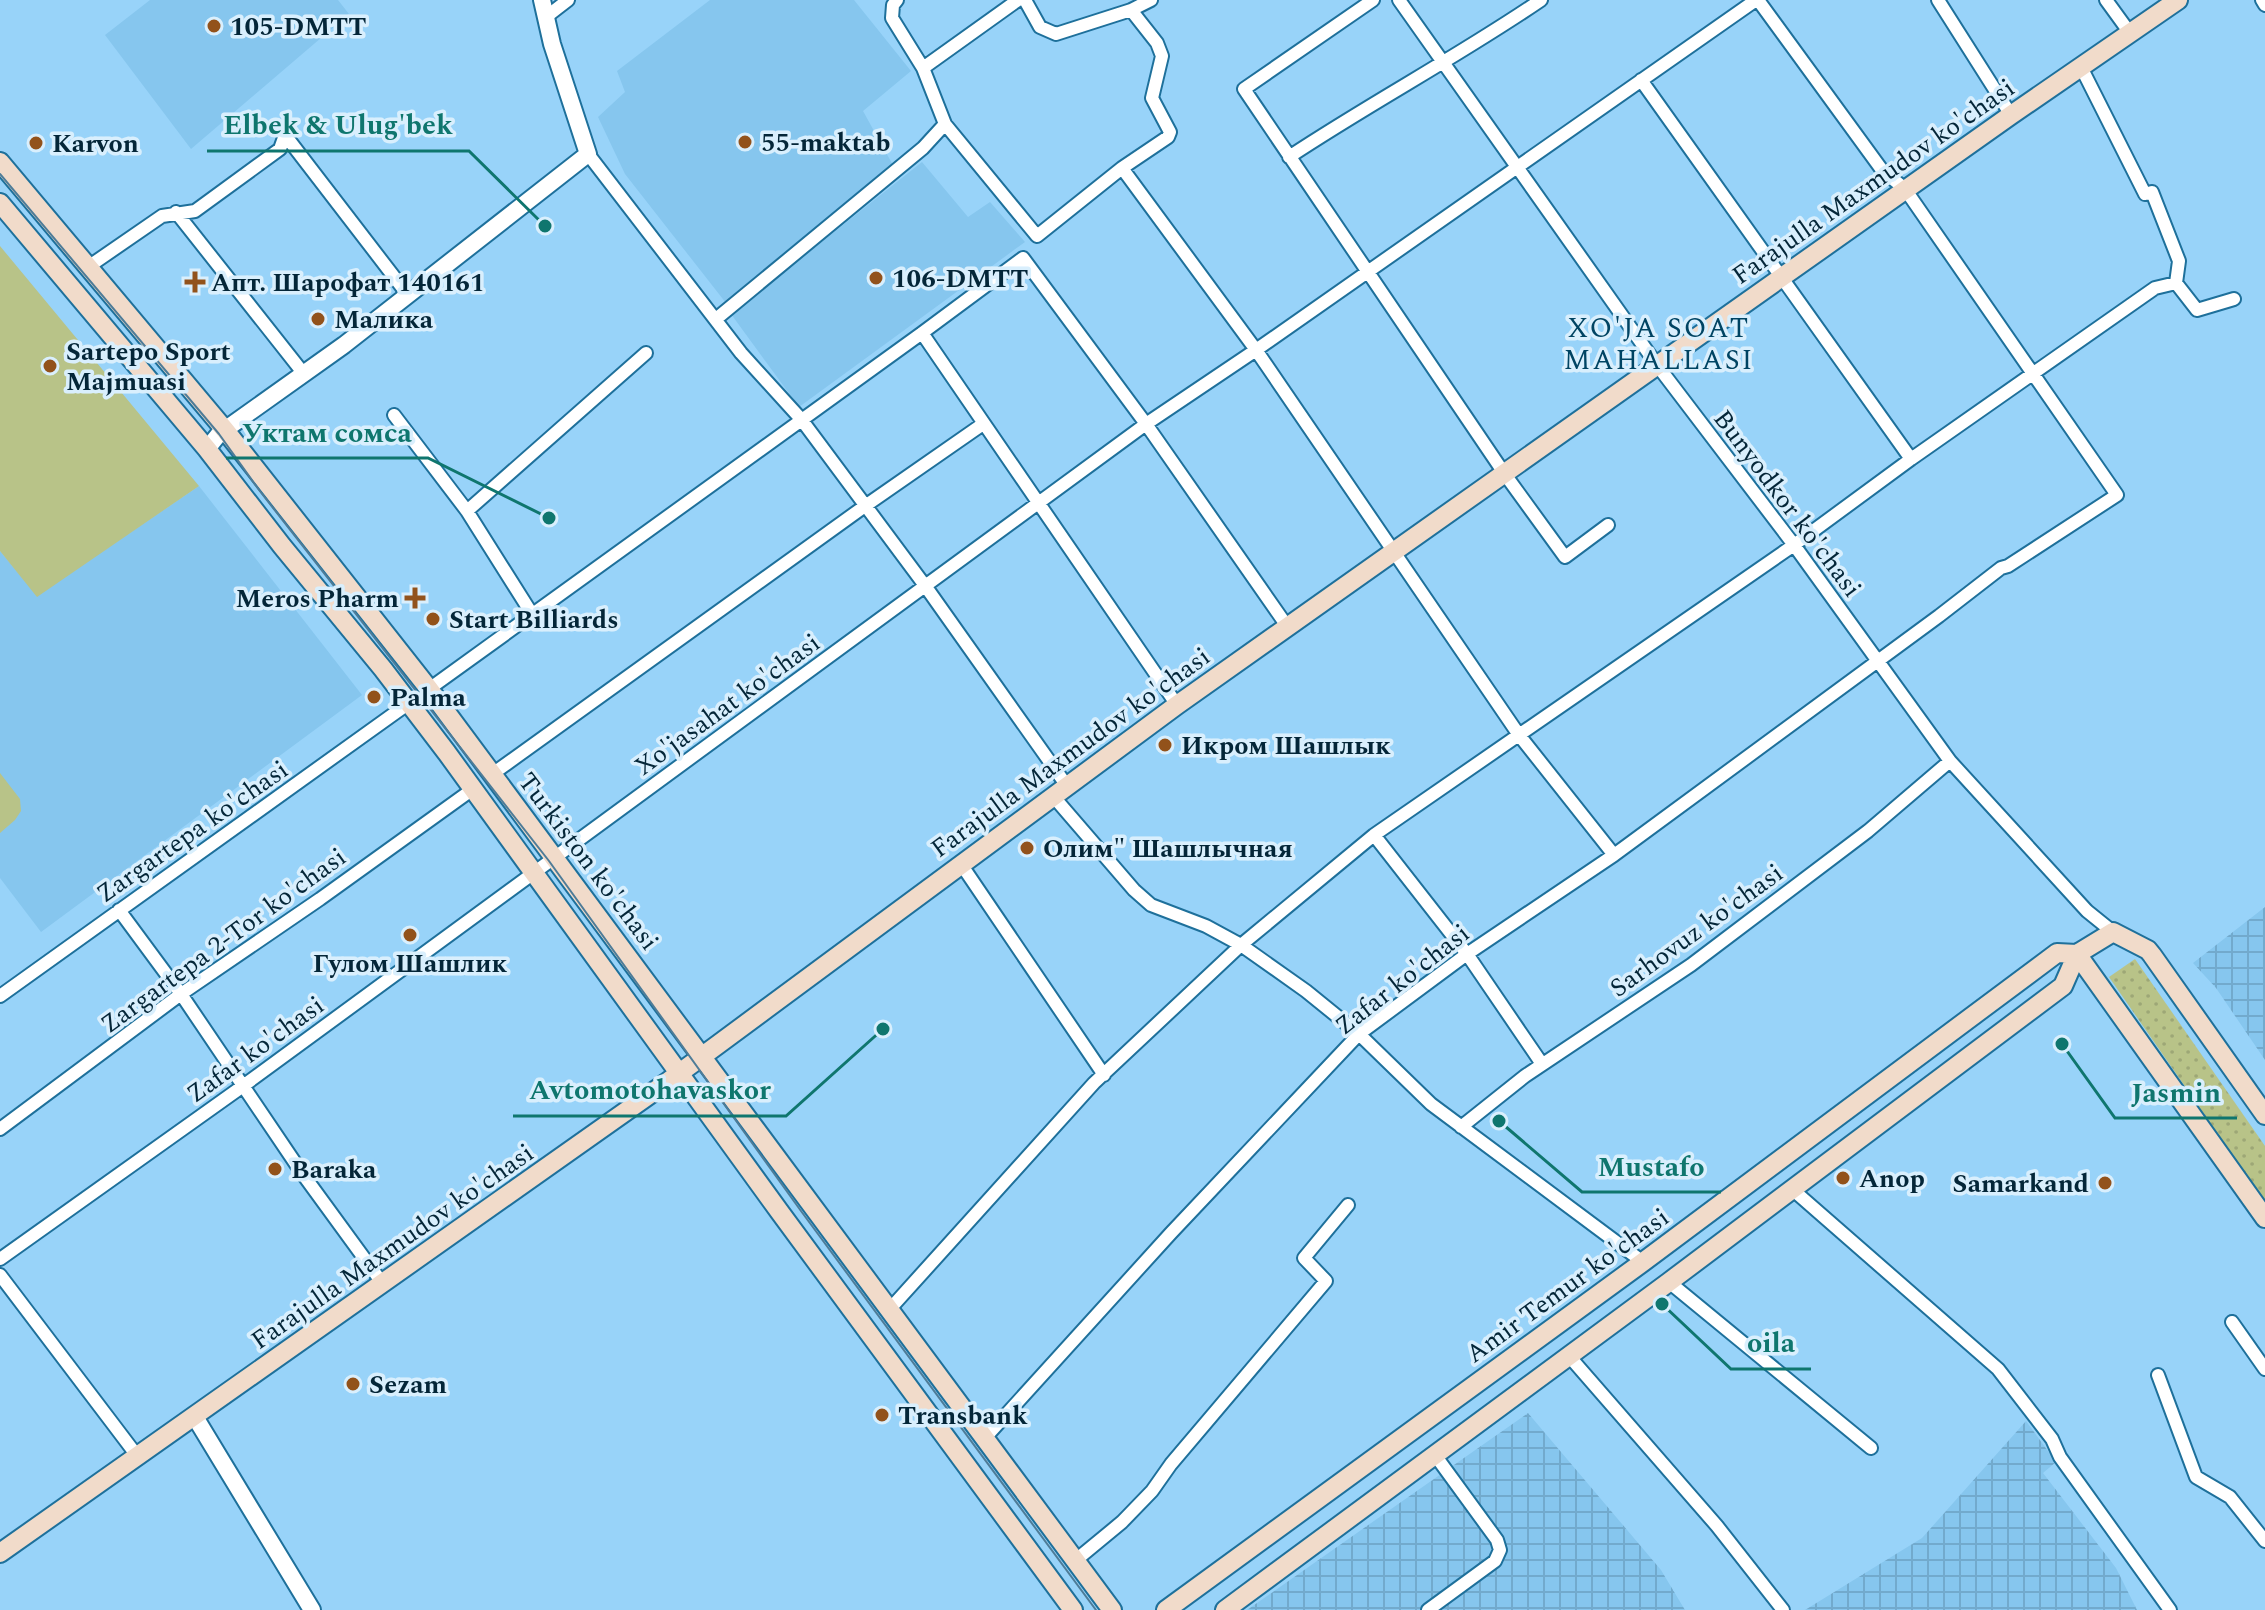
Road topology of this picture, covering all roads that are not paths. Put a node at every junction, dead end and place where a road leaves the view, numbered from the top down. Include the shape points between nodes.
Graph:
1 (568, 0) edge
2 (897, 0) edge
3 (1018, 0) edge
4 (1025, 0) edge
5 (1151, 0) edge
6 (1373, 0) edge
7 (1399, 0) edge
8 (1541, 0) edge
9 (1757, 0) edge
10 (1938, 0) edge
11 (2106, 0) edge
12 (2178, 0) edge
13 (2262, 0) edge
14 (2265, 5) edge
15 (544, 8) edge
16 (1131, 10) junction
17 (2130, 33) junction
18 (1444, 62) junction
19 (2081, 67) junction
20 (923, 68) junction
21 (1641, 80) junction
22 (2011, 115) junction
23 (945, 124) junction
24 (588, 154) junction
25 (1289, 157) junction
26 (0, 162) edge
27 (1516, 166) junction
28 (1122, 168) junction
29 (1905, 189) junction
30 (0, 203) edge
31 (176, 212) junction
32 (88, 267) junction
33 (1366, 271) junction
34 (1782, 276) junction
35 (2176, 283) junction
36 (408, 295) junction
37 (2234, 299) dead end
38 (716, 319) junction
39 (922, 333) junction
40 (1256, 350) junction
41 (646, 353) dead end
42 (1657, 365) junction
43 (304, 374) junction
44 (2034, 374) junction
45 (394, 415) dead end
46 (801, 419) junction
47 (983, 424) junction
48 (1146, 424) junction
49 (225, 430) junction
50 (207, 449) junction
51 (1911, 459) junction
52 (1504, 473) junction
53 (1039, 503) junction
54 (865, 506) junction
55 (467, 511) junction
56 (1608, 525) dead end
57 (1794, 545) junction
58 (1394, 551) junction
59 (926, 587) junction
60 (532, 614) junction
61 (1287, 626) junction
62 (1877, 661) junction
63 (429, 689) junction
64 (409, 703) junction
65 (1177, 705) junction
66 (1519, 735) junction
67 (1950, 761) junction
68 (491, 775) junction
69 (473, 789) junction
70 (1060, 791) junction
71 (1374, 835) junction
72 (1614, 855) junction
73 (554, 857) junction
74 (961, 864) junction
75 (533, 872) junction
76 (119, 910) junction
77 (2113, 932) junction
78 (1241, 945) junction
79 (1467, 954) junction
80 (2077, 954) junction
81 (181, 994) junction
82 (0, 996) edge
83 (1359, 1034) junction
84 (703, 1056) junction
85 (1542, 1064) junction
86 (679, 1073) junction
87 (1104, 1075) junction
88 (243, 1086) junction
89 (2265, 1115) edge
90 (1461, 1127) junction
91 (0, 1129) edge
92 (1792, 1189) junction
93 (1348, 1205) dead end
94 (2265, 1218) edge
95 (0, 1259) edge
96 (1643, 1262) junction
97 (0, 1275) edge
98 (1669, 1282) junction
99 (383, 1284) junction
100 (889, 1310) junction
101 (2232, 1322) dead end
102 (1569, 1356) junction
103 (2265, 1369) edge
104 (2158, 1375) dead end
105 (195, 1417) junction
106 (984, 1439) junction
107 (1871, 1448) dead end
108 (1435, 1455) junction
109 (138, 1457) junction
110 (2265, 1541) edge
111 (0, 1553) edge
112 (1076, 1560) junction
113 (312, 1610) edge
114 (1073, 1610) edge
115 (1112, 1610) edge
116 (1166, 1610) edge
117 (1225, 1610) edge
118 (1428, 1610) edge
119 (1783, 1610) edge
120 (2170, 1610) edge

1 - 15 street
2 - 20 street via 892,18
3 - 20 street
4 - 16 street via 1040,27 1056,34
5 - 16 street
6 - 25 street via 1244,89
7 - 18 street, Bunyodkor ko'chasi
8 - 18 street
9 - 21 street, Xo'jasahat ko'chasi
9 - 29 street via 1882,170
10 - 22 street
11 - 17 street
12 - 17 main road, Farajulla Maxmudov ko'chasi
13 - 14 street
15 - 24 street
16 - 28 street via 1162,56 1152,98 1170,132
17 - 19 main road, Farajulla Maxmudov ko'chasi
18 - 25 street
18 - 27 street, Bunyodkor ko'chasi
19 - 22 main road, Farajulla Maxmudov ko'chasi
19 - 35 street via 2145,194 2152,192 2179,261
20 - 23 street
21 - 27 street, Xo'jasahat ko'chasi
21 - 34 street
22 - 29 main road, Farajulla Maxmudov ko'chasi
23 - 28 street via 1037,236
23 - 38 street via 923,148
24 - 36 street
24 - 38 street
25 - 33 street
26 - 32 main road, Turkiston ko'chasi
27 - 33 street, Xo'jasahat ko'chasi
27 - 42 street, Bunyodkor ko'chasi
28 - 40 street
29 - 34 main road, Farajulla Maxmudov ko'chasi
29 - 44 street
30 - 50 main road, Turkiston ko'chasi
31 - 32 street via 162,216
31 - 36 street via 195,211 280,149 285,135
31 - 43 street
32 - 49 main road, Turkiston ko'chasi
33 - 40 street, Xo'jasahat ko'chasi
33 - 52 street
34 - 42 main road, Farajulla Maxmudov ko'chasi
34 - 51 street
35 - 37 street via 2197,310
35 - 44 street via 2155,288
36 - 43 street
38 - 46 street
39 - 46 street
39 - 47 street
39 - 48 street via 1023,258
40 - 48 street, Xo'jasahat ko'chasi
40 - 58 street
41 - 55 street
42 - 52 main road, Farajulla Maxmudov ko'chasi
42 - 57 street, Bunyodkor ko'chasi
43 - 49 street
44 - 51 street
44 - 62 street, Zafar ko'chasi via 2117,495 2001,568
45 - 55 street
46 - 54 street
46 - 60 street
47 - 53 street
47 - 54 street
48 - 53 street, Xo'jasahat ko'chasi
48 - 61 street
49 - 50 street
49 - 63 main road, Turkiston ko'chasi
50 - 64 main road, Turkiston ko'chasi
51 - 57 street
52 - 56 street via 1565,557
52 - 58 main road, Farajulla Maxmudov ko'chasi
53 - 59 street, Xo'jasahat ko'chasi
53 - 65 street
54 - 59 street
54 - 68 street
55 - 60 street
57 - 62 street, Bunyodkor ko'chasi
57 - 66 street
58 - 61 main road, Farajulla Maxmudov ko'chasi
58 - 66 street
59 - 70 street
59 - 73 street, Xo'jasahat ko'chasi
60 - 63 street
61 - 65 main road, Farajulla Maxmudov ko'chasi
62 - 67 street, Bunyodkor ko'chasi
62 - 72 street, Zafar ko'chasi
63 - 68 main road, Turkiston ko'chasi
64 - 69 main road, Turkiston ko'chasi
64 - 76 street, Zargartepa ko'chasi
65 - 70 main road, Farajulla Maxmudov ko'chasi
66 - 71 street
66 - 72 street
67 - 77 street, Bunyodkor ko'chasi via 2087,911
67 - 85 street, Sarhovuz ko'chasi via 1868,831 1691,965
68 - 73 main road, Turkiston ko'chasi
69 - 75 main road, Turkiston ko'chasi
69 - 81 street, Zargartepa 2-Tor ko'chasi
70 - 74 main road, Farajulla Maxmudov ko'chasi
70 - 78 street via 1151,905
71 - 78 street
71 - 79 street
72 - 79 street, Zafar ko'chasi
73 - 75 street, Xo'jasahat ko'chasi
73 - 84 main road, Turkiston ko'chasi
74 - 84 main road, Farajulla Maxmudov ko'chasi
74 - 87 street
75 - 86 main road, Turkiston ko'chasi
75 - 88 street, Zafar ko'chasi
76 - 81 street
76 - 82 street, Zargartepa ko'chasi
77 - 80 main road, Amir Temur ko'chasi
77 - 89 main road via 2148,950
78 - 83 street
78 - 87 street
79 - 83 street, Zafar ko'chasi
79 - 85 street
80 - 92 main road via 2063,986
80 - 94 main road
80 - 96 main road, Amir Temur ko'chasi via 2057,953
81 - 88 street
81 - 91 street, Zargartepa 2-Tor ko'chasi
83 - 90 street
83 - 106 street, Zafar ko'chasi
84 - 86 main road, Farajulla Maxmudov ko'chasi
84 - 100 main road, Turkiston ko'chasi
85 - 90 street, Sarhovuz ko'chasi
86 - 99 main road, Farajulla Maxmudov ko'chasi
86 - 114 main road, Turkiston ko'chasi
87 - 100 street
88 - 95 street, Zafar ko'chasi
88 - 99 street
90 - 96 street
92 - 98 main road
92 - 120 street via 1998,1369
93 - 112 street via 1304,1258 1326,1281 1152,1491
96 - 116 main road, Amir Temur ko'chasi
97 - 109 street
98 - 102 main road
98 - 107 street
99 - 105 main road, Farajulla Maxmudov ko'chasi
100 - 106 main road, Turkiston ko'chasi
101 - 103 street
102 - 108 main road
102 - 119 street
104 - 110 street via 2196,1477 2230,1497
105 - 109 main road, Farajulla Maxmudov ko'chasi
105 - 113 street
106 - 112 main road, Turkiston ko'chasi
108 - 117 main road
108 - 118 street via 1500,1550 1495,1561
109 - 111 main road, Farajulla Maxmudov ko'chasi
112 - 115 main road, Turkiston ko'chasi

